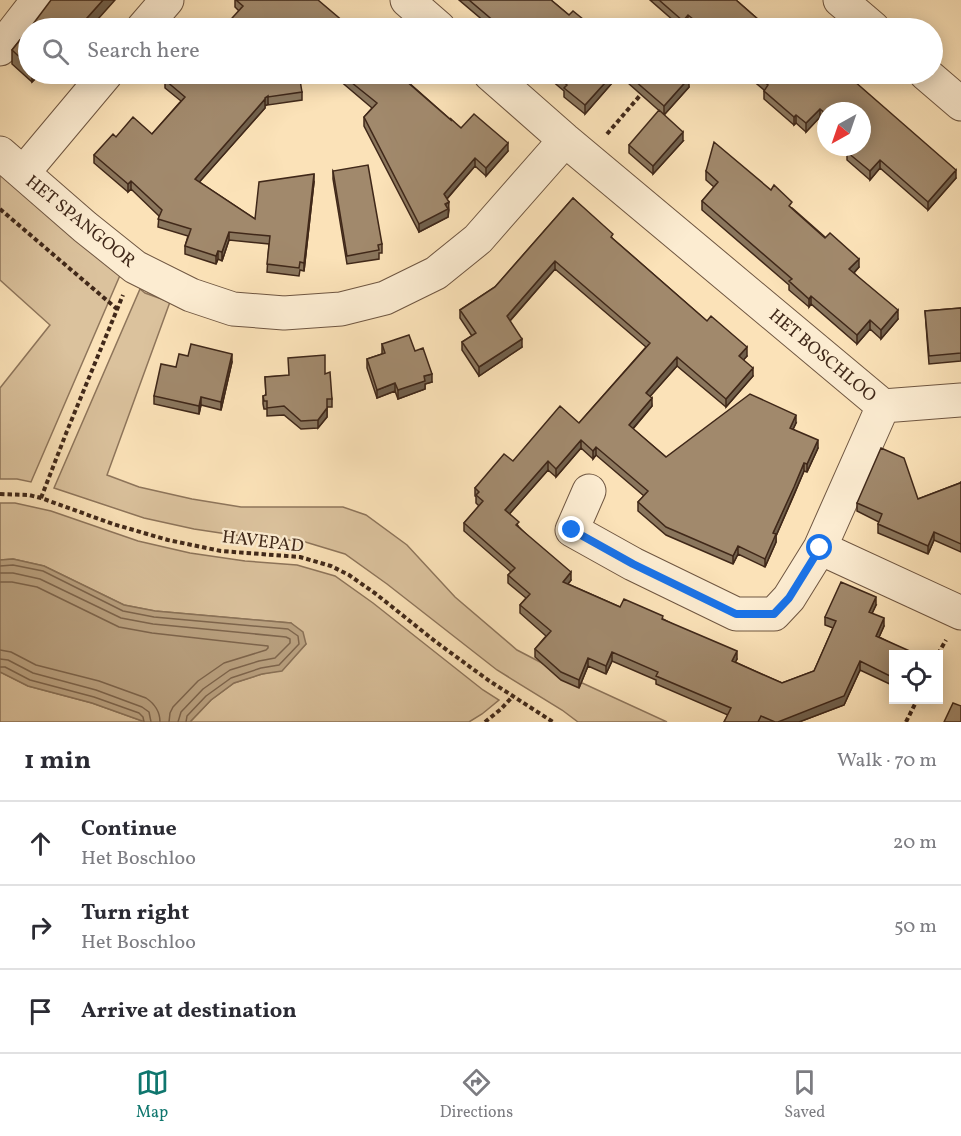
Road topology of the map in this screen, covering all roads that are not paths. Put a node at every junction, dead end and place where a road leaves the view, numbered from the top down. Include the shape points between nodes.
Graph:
1 (39, 0) edge
2 (167, 0) edge
3 (407, 0) edge
4 (840, 0) edge
5 (25, 18) edge
6 (152, 18) edge
7 (428, 18) edge
8 (861, 18) edge
9 (18, 26) edge
10 (0, 49) edge
11 (95, 84) edge
12 (502, 84) edge
13 (938, 84) edge
14 (961, 104) edge
15 (576, 148) junction
16 (12, 163) edge
17 (961, 400) edge
18 (883, 406) junction
19 (589, 491) dead end
20 (820, 548) junction
21 (961, 613) edge

1 - 5 street
2 - 6 street
3 - 7 street
4 - 8 street
9 - 10 street
11 - 16 street
12 - 15 street, HET BOSCHLOO
13 - 14 street
15 - 16 street, HET SPANGOOR via 436,273 386,297 341,309 284,313 233,309 191,295 135,267
15 - 18 street, HET BOSCHLOO
17 - 18 street
18 - 20 street, HET BOSCHLOO
19 - 20 street, HET BOSCHLOO via 572,530 736,614 774,614 789,598
20 - 21 street

